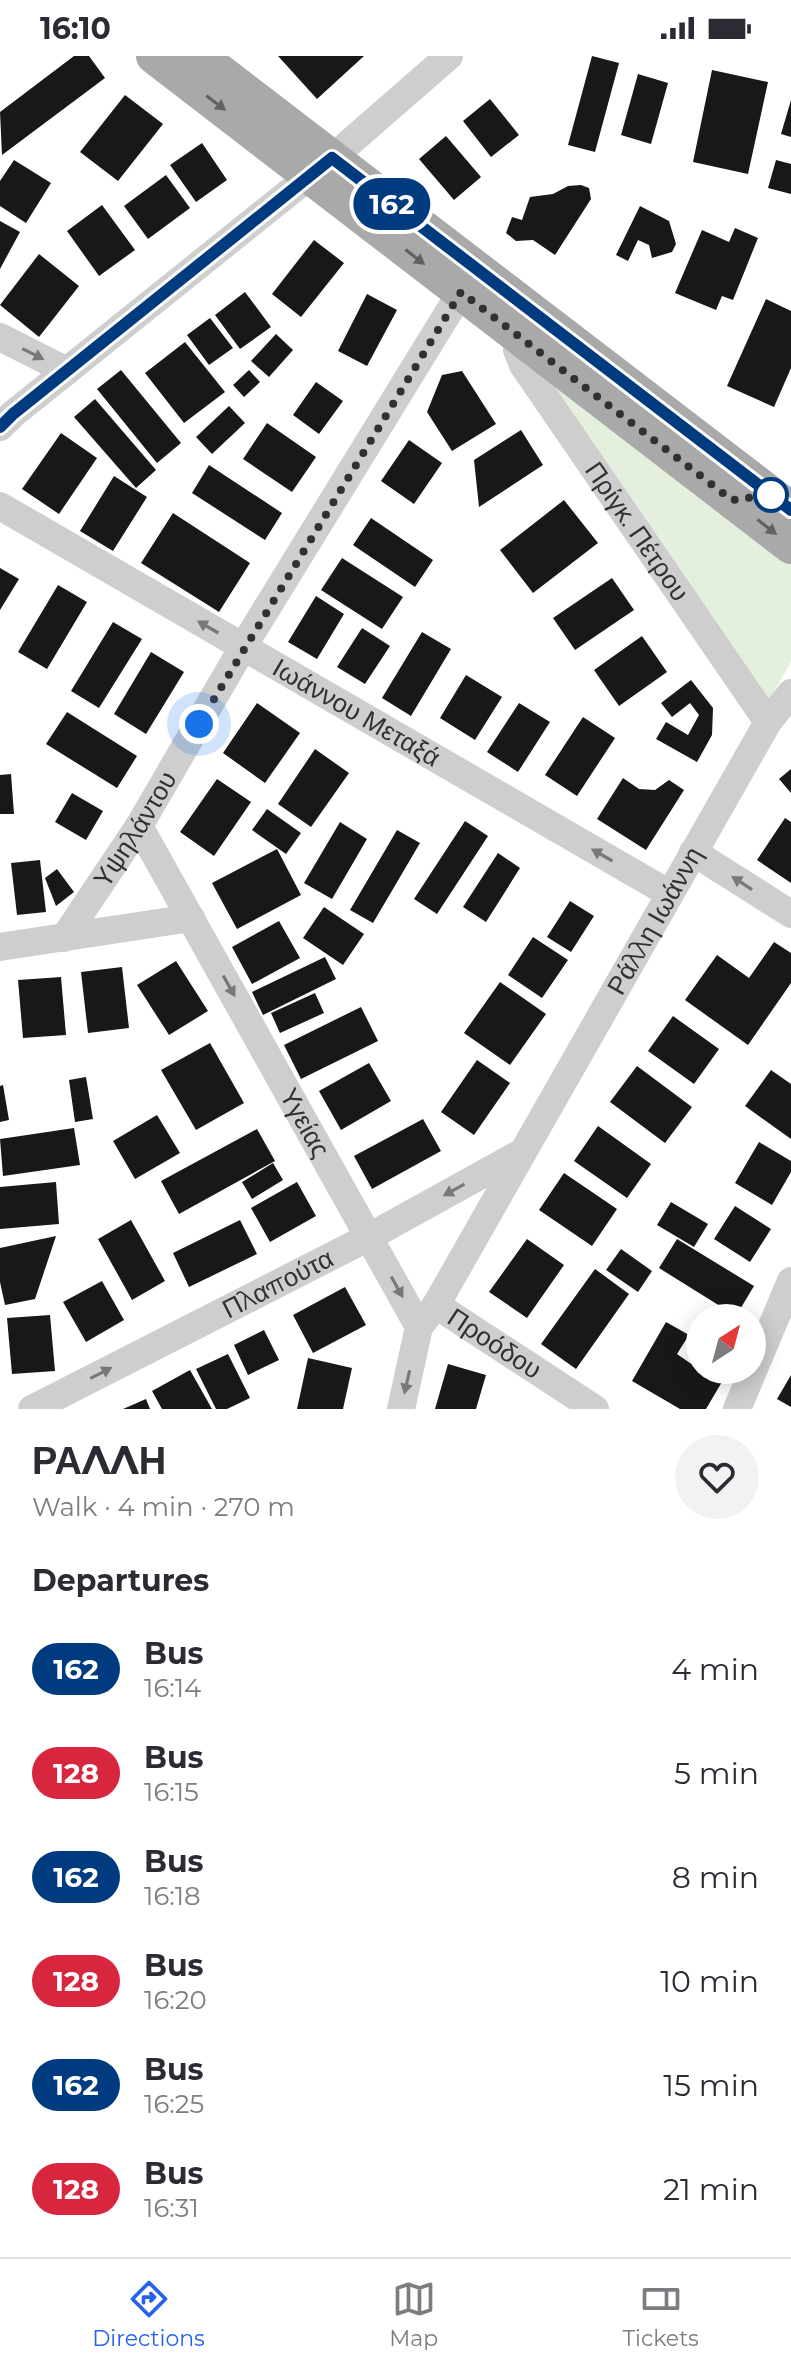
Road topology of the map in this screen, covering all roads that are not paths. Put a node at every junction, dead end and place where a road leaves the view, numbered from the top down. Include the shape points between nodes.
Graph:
1 (154, 56) edge
2 (199, 56) edge
3 (449, 56) edge
4 (320, 167) junction
5 (469, 280) junction
6 (0, 337) edge
7 (522, 339) junction
8 (67, 371) junction
9 (0, 427) edge
10 (0, 506) edge
11 (791, 510) edge
12 (791, 546) edge
13 (243, 647) junction
14 (791, 693) edge
15 (768, 722) junction
16 (139, 826) junction
17 (693, 852) junction
18 (670, 894) junction
19 (791, 914) edge
20 (191, 918) junction
21 (64, 938) junction
22 (0, 947) edge
23 (522, 1153) junction
24 (369, 1237) junction
25 (791, 1281) edge
26 (428, 1316) junction
27 (32, 1409) edge
28 (401, 1409) edge
29 (595, 1409) edge
30 (737, 1409) edge

1 -> 4 main road
2 - 4 main road
3 - 4 street
4 - 5 main road
4 - 8 street
5 - 7 main road
5 - 11 main road
5 - 13 street, Υψηλάντου
6 -> 8 street
7 -> 12 main road
7 - 15 street, Πρίγκ. Πέτρου via 517,350 523,365
8 - 9 street
13 -> 10 street, Ιωάννου Μεταξά
13 - 16 street, Υψηλάντου
18 -> 13 street, Ιωάννου Μεταξά
14 - 15 street, Ράλλη Ιωάννη
15 - 17 street, Ράλλη Ιωάννη
16 - 20 street, Υγείας
16 - 21 street, Υψηλάντου
17 - 18 street, Ράλλη Ιωάννη
19 -> 17 street
18 - 23 street, Ράλλη Ιωάννη
20 - 21 street
20 -> 24 street, Υγείας
21 - 22 street
23 -> 24 street, Πλαπούτα
23 - 26 street, Ράλλη Ιωάννη
24 -> 26 street, Υγείας
27 -> 24 street, Πλαπούτα
25 - 30 street
26 -> 28 street, Ράλλη Ιωάννη
26 - 29 street, Προόδου

